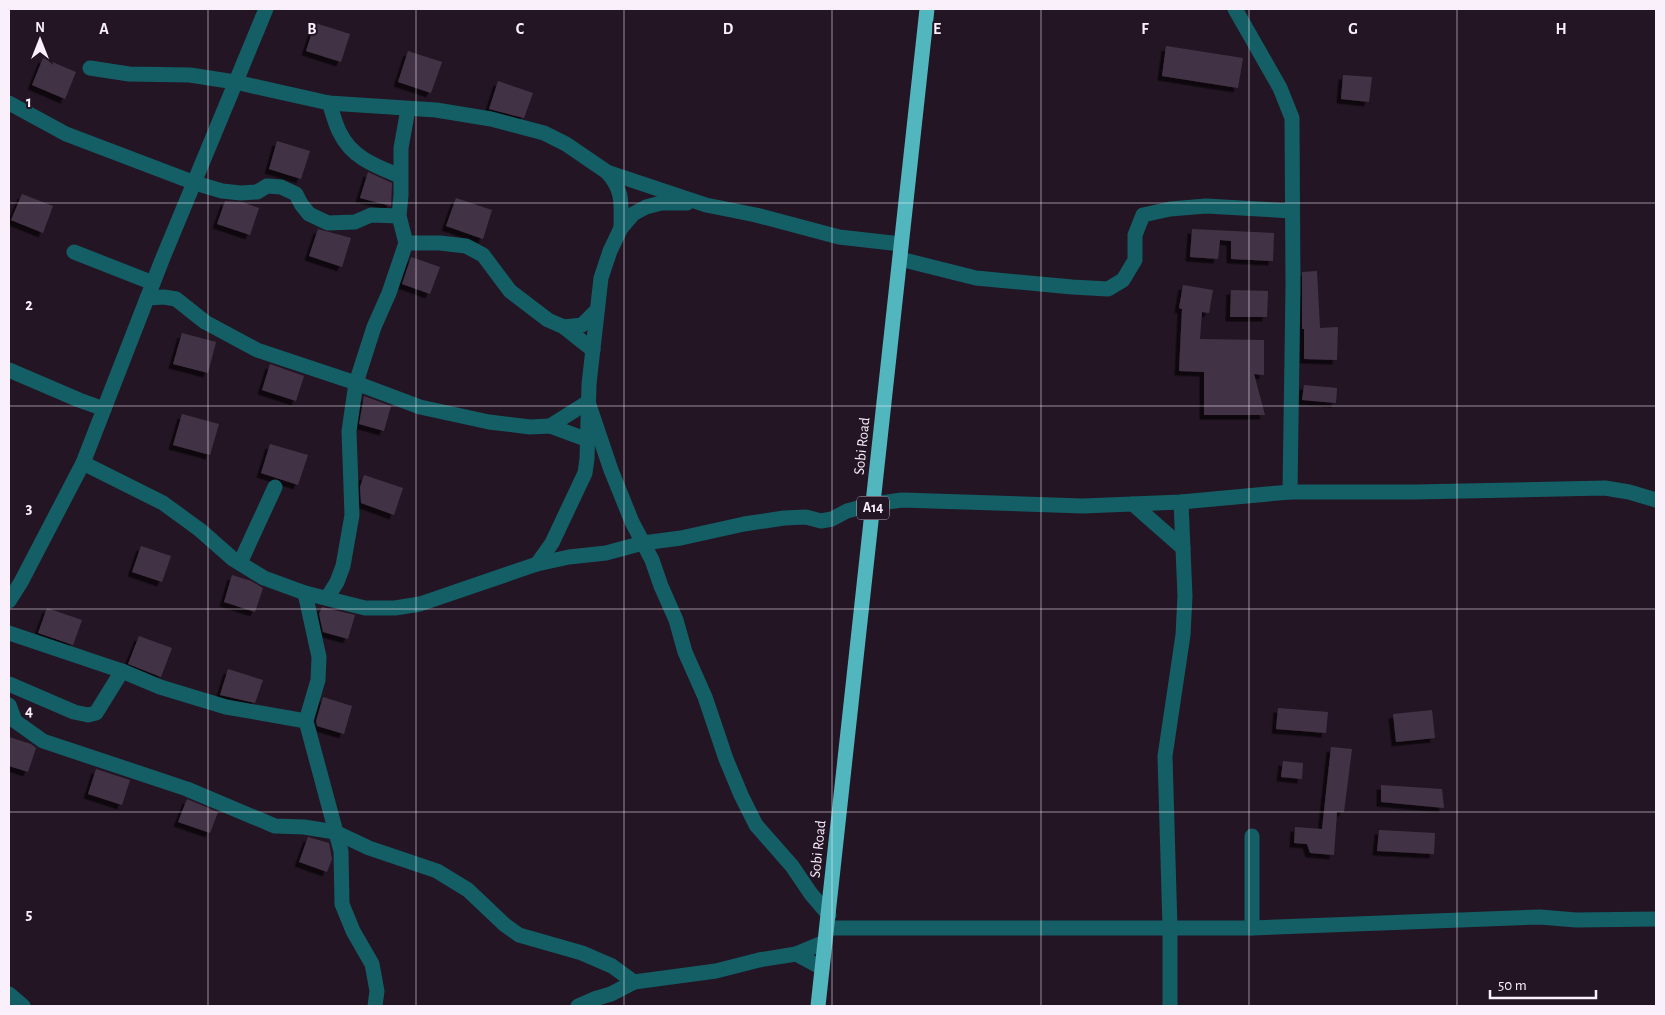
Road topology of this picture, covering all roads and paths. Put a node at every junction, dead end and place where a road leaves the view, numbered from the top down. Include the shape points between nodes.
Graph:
1 (266, 9) edge
2 (927, 9) edge
3 (1235, 9) edge
4 (90, 68) dead end
5 (235, 82) junction
6 (9, 103) edge
7 (329, 103) junction
8 (408, 109) junction
9 (607, 172) junction
10 (400, 176) junction
11 (195, 183) junction
12 (706, 205) junction
13 (1292, 211) junction
14 (399, 216) junction
15 (621, 228) junction
16 (406, 243) junction
17 (900, 251) junction
18 (74, 252) dead end
19 (153, 283) junction
20 (147, 298) junction
21 (597, 310) junction
22 (564, 327) junction
23 (593, 350) junction
24 (9, 370) edge
25 (356, 383) junction
26 (588, 402) junction
27 (104, 409) junction
28 (550, 426) junction
29 (588, 440) junction
30 (83, 463) junction
31 (275, 487) dead end
32 (1290, 492) junction
33 (1656, 500) edge
34 (1181, 502) junction
35 (873, 504) junction
36 (1133, 504) junction
37 (643, 543) junction
38 (1183, 548) junction
39 (240, 563) junction
40 (537, 564) junction
41 (15, 579) edge
42 (305, 593) junction
43 (326, 598) junction
44 (9, 601) edge
45 (9, 634) edge
46 (122, 671) junction
47 (9, 684) edge
48 (9, 705) edge
49 (306, 721) junction
50 (335, 832) junction
51 (1252, 836) dead end
52 (1656, 920) edge
53 (1170, 928) junction
54 (1252, 928) junction
55 (827, 929) junction
56 (796, 954) junction
57 (822, 968) junction
58 (634, 982) junction
59 (375, 1006) edge
60 (578, 1006) edge
61 (818, 1006) edge
62 (1170, 1006) edge

1 - 5 street
2 - 17 highway, Sobi Road / A14
3 - 13 street via 1280,88 1292,118
4 - 5 street via 129,74 190,75
5 - 7 street
5 - 11 street
6 - 11 street via 66,134
7 - 8 street
7 - 10 street via 340,133 352,150 366,161
8 - 9 street via 482,118 544,133
8 - 10 street
9 - 12 street
9 - 15 street via 617,184
10 - 14 street
11 - 14 street via 241,193 256,192 268,186 282,187 296,194 308,214 328,223 355,222 371,215
11 - 19 street
12 - 15 street via 661,203 646,207 633,214
12 - 17 street
13 - 17 street via 1206,206 1143,214 1135,235 1135,260 1123,280 1108,289 976,278
13 - 32 street
14 - 16 street
15 - 21 street via 601,278
16 - 22 street via 466,246 483,255 510,291 548,320
16 - 25 street
17 - 35 highway, Sobi Road / A14
18 - 19 street
19 - 20 street
20 - 25 street via 176,299 205,322 258,350
20 - 27 street
21 - 22 street via 582,325
21 - 23 street
22 - 23 street
23 - 26 street
24 - 27 street
25 - 28 street via 420,407 489,422
25 - 43 street via 349,431 352,514 343,566
26 - 28 street
26 - 29 street
26 - 37 street via 611,470
27 - 30 street
28 - 29 street
29 - 40 street via 584,474 552,543
30 - 39 street via 162,502
30 - 41 street
31 - 39 street
32 - 33 street via 1605,488
32 - 34 street
34 - 36 street
34 - 38 street
35 - 36 street via 902,500 1084,506
35 - 37 street via 821,521 806,517 784,518
35 - 55 highway, Sobi Road / A14
36 - 38 street
37 - 40 street via 606,553
37 - 55 street via 676,620 726,759 756,825 792,866
38 - 53 street via 1183,635 1165,756
39 - 42 street via 264,578
40 - 43 street via 404,607 366,608
41 - 44 street
42 - 43 street
42 - 49 street via 319,658 318,680
45 - 46 street
46 - 47 street via 96,713 88,715
46 - 49 street via 226,707
48 - 50 street via 15,721 43,741 187,789 275,826
49 - 50 street
50 - 58 street via 369,848 437,871 468,890 519,935 582,953 612,966
50 - 59 street via 341,851 342,904 372,964 377,991
51 - 54 street
52 - 54 street via 1540,917
53 - 54 street
53 - 55 street
53 - 62 street
55 - 56 street
55 - 57 highway, Sobi Road / A14
56 - 57 street
56 - 58 street via 716,971
57 - 61 highway, Sobi Road / A14
58 - 60 street

